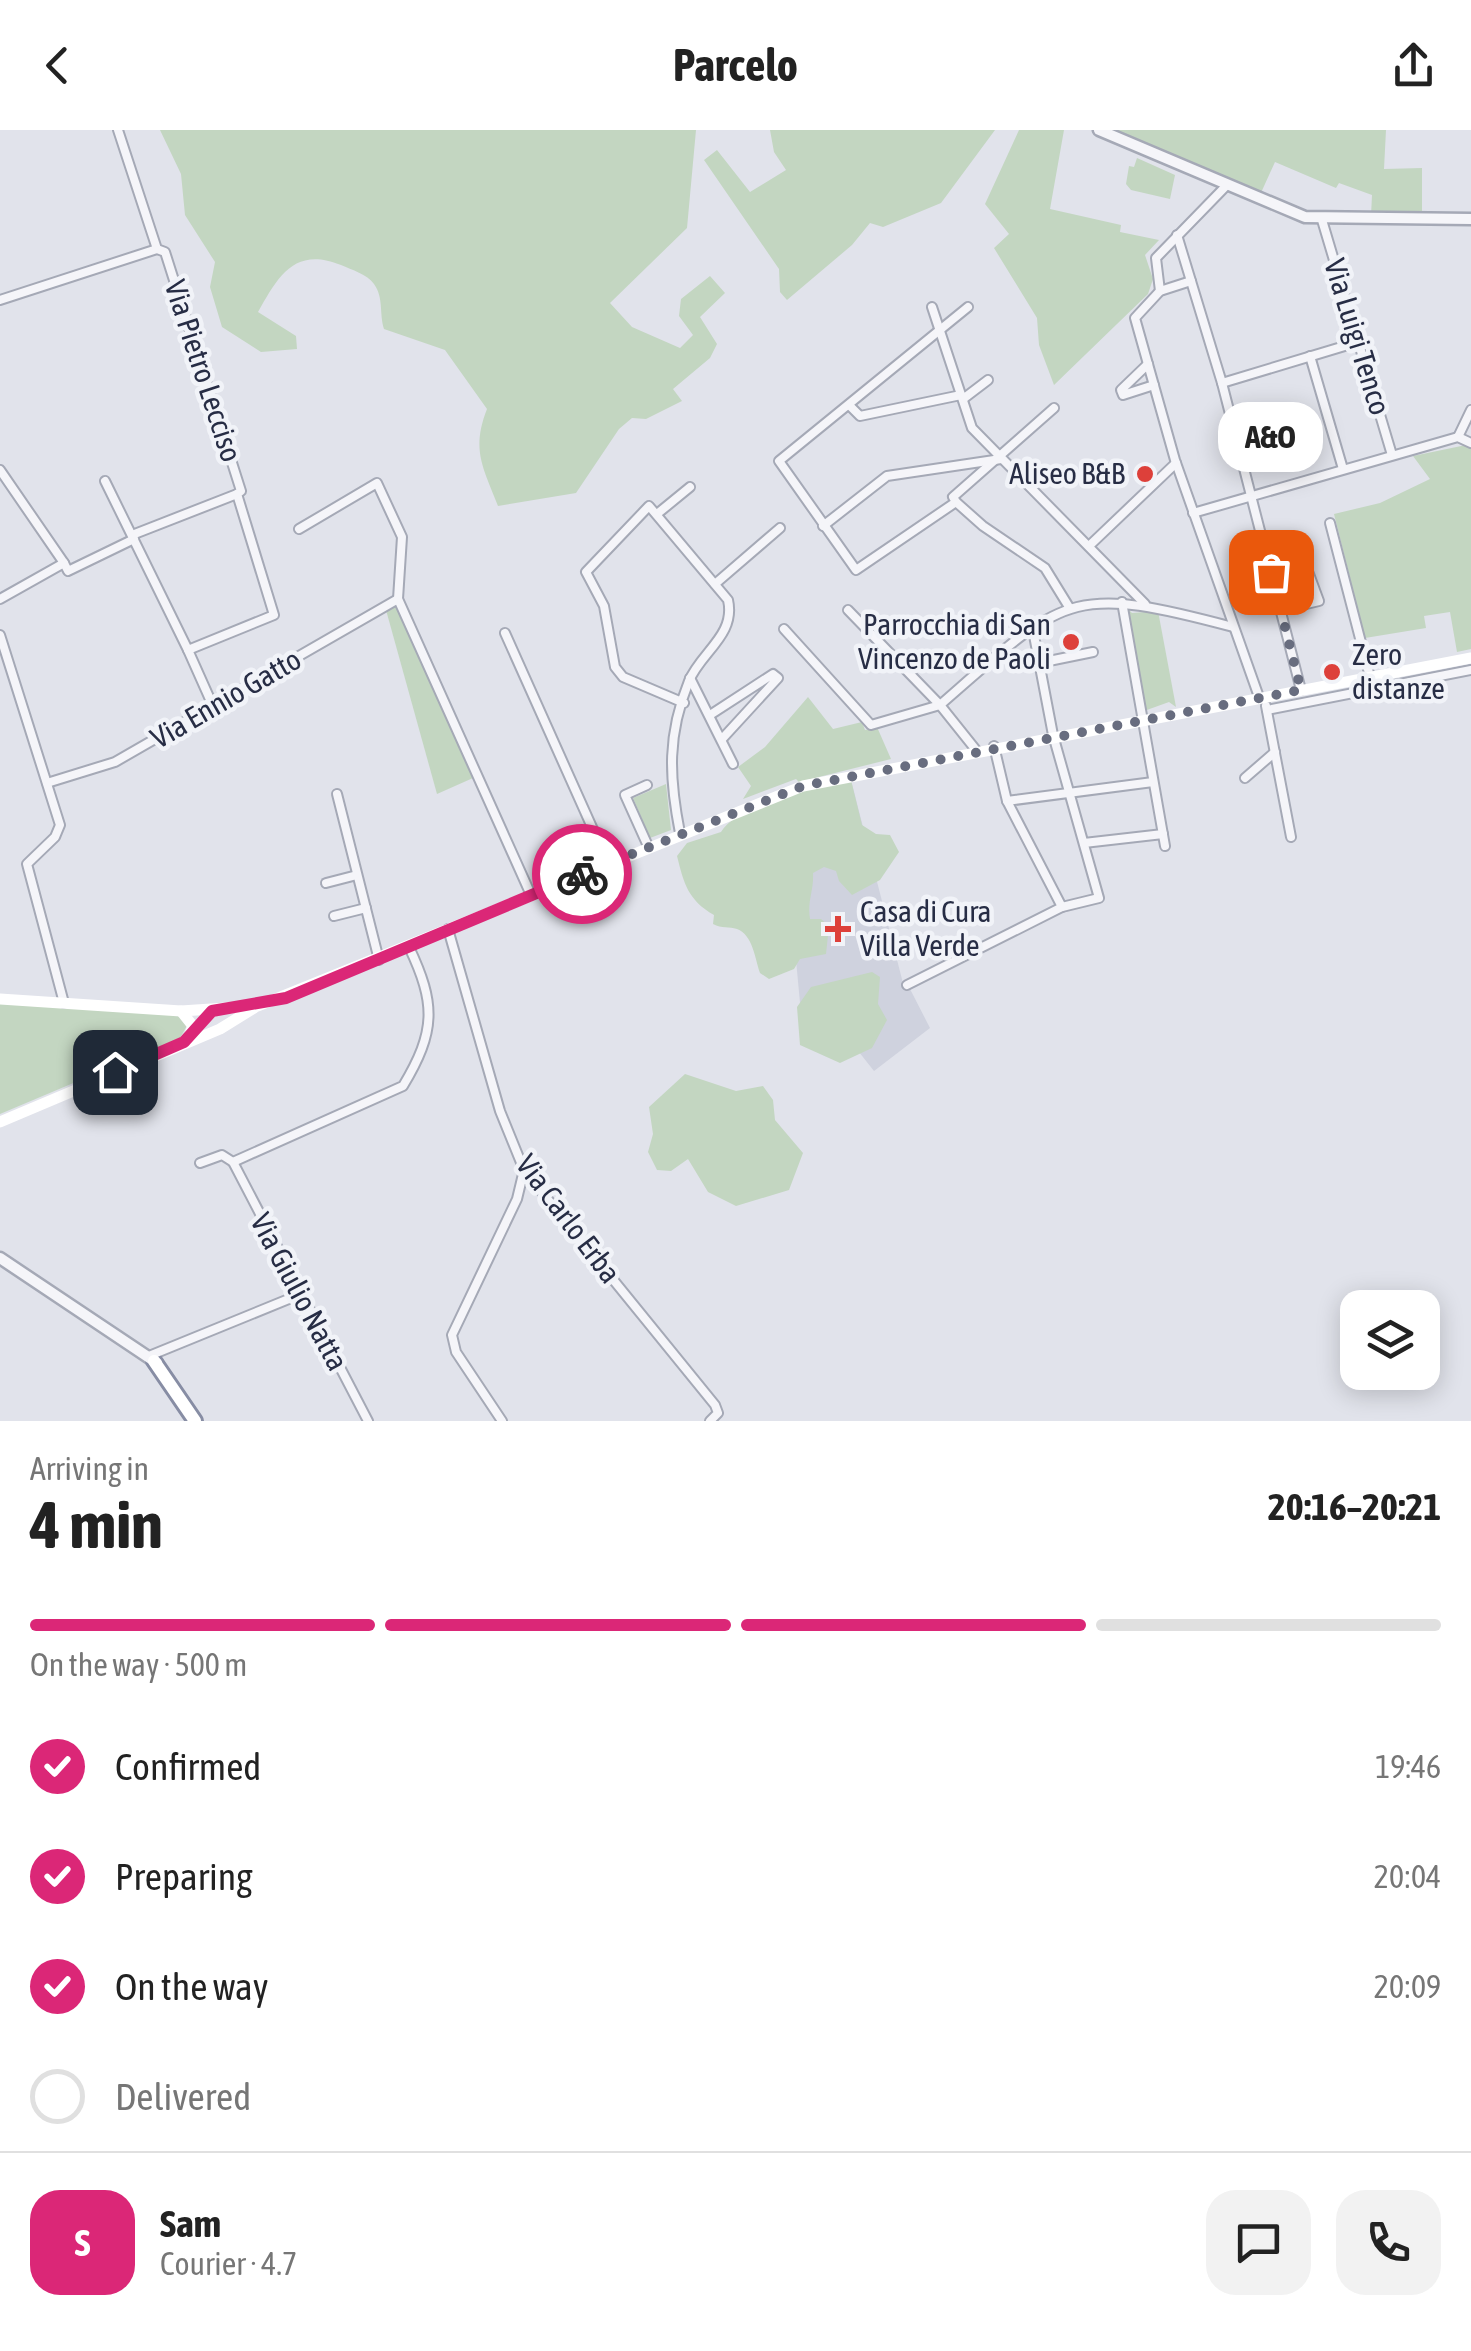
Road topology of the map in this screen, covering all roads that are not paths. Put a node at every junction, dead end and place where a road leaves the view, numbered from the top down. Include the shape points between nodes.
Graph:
1 (118, 130) edge
2 (1098, 130) edge
3 (1226, 186) junction
4 (1322, 220) junction
5 (1470, 222) edge
6 (1177, 235) junction
7 (157, 249) junction
8 (1191, 281) junction
9 (1160, 290) junction
10 (0, 300) edge
11 (932, 308) dead end
12 (968, 308) dead end
13 (940, 330) junction
14 (1358, 342) junction
15 (1310, 356) junction
16 (1148, 364) junction
17 (988, 380) dead end
18 (1222, 383) junction
19 (1154, 385) junction
20 (962, 397) junction
21 (849, 405) junction
22 (1054, 408) dead end
23 (1471, 410) edge
24 (1458, 437) junction
25 (1470, 443) edge
26 (1392, 455) junction
27 (1001, 459) junction
28 (1176, 463) junction
29 (1343, 469) junction
30 (0, 470) edge
31 (105, 482) dead end
32 (690, 487) dead end
33 (237, 494) junction
34 (1252, 496) junction
35 (956, 502) junction
36 (1193, 513) junction
37 (656, 514) junction
38 (1330, 523) dead end
39 (823, 526) junction
40 (780, 528) dead end
41 (299, 529) dead end
42 (133, 537) junction
43 (1090, 546) junction
44 (1302, 555) dead end
45 (64, 563) junction
46 (714, 584) junction
47 (0, 598) edge
48 (398, 599) junction
49 (1122, 602) junction
50 (1145, 604) junction
51 (1069, 607) junction
52 (848, 610) dead end
53 (1281, 610) junction
54 (1032, 625) junction
55 (1233, 627) junction
56 (784, 629) dead end
57 (506, 633) dead end
58 (0, 635) edge
59 (188, 650) junction
60 (1093, 652) dead end
61 (1471, 658) edge
62 (1039, 662) junction
63 (1471, 670) edge
64 (1370, 677) junction
65 (690, 678) junction
66 (1301, 690) junction
67 (1261, 697) junction
68 (684, 703) junction
69 (940, 705) junction
70 (214, 706) junction
71 (1266, 710) junction
72 (710, 715) junction
73 (1141, 719) junction
74 (1054, 735) junction
75 (722, 738) junction
76 (994, 746) junction
77 (976, 750) junction
78 (1275, 752) junction
79 (733, 764) dead end
80 (1245, 778) dead end
81 (1153, 782) junction
82 (47, 783) junction
83 (647, 786) dead end
84 (1070, 793) junction
85 (337, 794) dead end
86 (1007, 800) junction
87 (680, 833) junction
88 (1163, 834) junction
89 (1290, 838) dead end
90 (1084, 843) junction
91 (648, 846) junction
92 (1166, 846) dead end
93 (608, 863) junction
94 (357, 875) junction
95 (326, 883) dead end
96 (531, 895) junction
97 (1062, 907) junction
98 (366, 908) junction
99 (334, 916) dead end
100 (448, 929) junction
101 (409, 947) junction
102 (379, 960) junction
103 (907, 986) dead end
104 (0, 998) edge
105 (64, 1002) junction
106 (258, 1006) junction
107 (181, 1011) junction
108 (212, 1011) junction
109 (210, 1034) junction
110 (186, 1040) junction
111 (0, 1122) edge
112 (200, 1162) dead end
113 (233, 1162) junction
114 (524, 1170) junction
115 (1, 1259) edge
116 (301, 1294) junction
117 (152, 1359) junction
118 (198, 1421) edge
119 (368, 1421) edge
120 (502, 1421) edge
121 (710, 1421) edge

1 - 7 street, Via Pietro Lecciso
2 - 3 street
3 - 4 street
3 - 6 street
4 - 5 street
4 - 14 street, Via Luigi Tenco
6 - 8 street
6 - 9 street via 1156,258
7 - 10 street
7 - 33 street, Via Pietro Lecciso via 170,270
8 - 9 street
8 - 18 street
9 - 16 street via 1135,318
11 - 13 street
12 - 13 street
13 - 20 street
13 - 21 street
14 - 15 street
14 - 26 street, Via Luigi Tenco
15 - 18 street
15 - 29 street
16 - 19 street
16 - 19 street via 1123,394
17 - 20 street
18 - 34 street
19 - 28 street
20 - 21 street via 860,416
20 - 27 street via 972,428
21 - 39 street via 779,460
22 - 27 street
23 - 24 street
24 - 25 street
24 - 26 street
26 - 29 street
27 - 35 street
27 - 39 street via 887,476
27 - 43 street
28 - 36 street
28 - 43 street
29 - 34 street
30 - 45 street
31 - 42 street
32 - 37 street
33 - 42 street
33 - 59 street, Via Pietro Lecciso via 274,616
34 - 36 street
34 - 53 street
35 - 39 street via 856,570
35 - 51 street via 1045,568
36 - 55 street
37 - 46 street
37 - 68 street via 649,506 586,572 604,606 615,667
38 - 64 street
40 - 46 street
41 - 48 street via 377,483 402,536
42 - 45 street via 68,571
42 - 59 street
43 - 50 street
44 - 53 street via 1319,601
45 - 47 street
46 - 65 street via 728,600 729,623
48 - 70 street, Via Ennio Gatto
48 - 96 street
49 - 50 street
49 - 51 street
49 - 73 street
50 - 55 street
51 - 54 street
52 - 69 street
53 - 66 street
54 - 62 street
54 - 69 street
55 - 67 street
56 - 69 street via 870,724
57 - 93 street
58 - 82 street
59 - 70 street
60 - 62 street
61 - 64 main road
62 - 74 street
63 - 71 street
64 - 66 main road
65 - 68 street
65 - 72 street
66 - 67 main road
67 - 71 street
67 - 73 main road
68 - 87 street via 668,762
69 - 77 street
70 - 82 street, Via Ennio Gatto via 116,762
71 - 78 street
72 - 75 street
72 - 75 street via 774,674 778,678
73 - 74 main road
73 - 81 street
74 - 76 main road
74 - 84 street
75 - 79 street
76 - 77 main road
76 - 86 street
77 - 87 main road via 803,786
78 - 80 street
78 - 89 street
81 - 84 street
81 - 88 street
82 - 105 street via 59,830 26,864
83 - 91 street via 626,795
84 - 86 street
84 - 90 street
85 - 94 street
86 - 97 street
87 - 91 main road
88 - 90 street
88 - 92 street
90 - 97 street via 1099,898
91 - 93 main road
93 - 96 main road
94 - 95 street
94 - 98 street
96 - 100 main road
97 - 103 street
98 - 99 street
98 - 102 street
100 - 101 main road
100 - 114 street, Via Carlo Erba via 500,1111
101 - 102 main road
101 - 113 street via 431,1014 402,1086
102 - 106 main road
104 - 105 main road
105 - 107 main road
106 - 108 main road
106 - 109 main road
107 - 108 main road
107 - 110 main road via 192,1026
108 - 109 main road via 216,1025
108 - 110 main road
109 - 110 main road
110 - 111 main road
112 - 113 street via 222,1154
113 - 116 street, Via Giulio Natta
114 - 120 street via 521,1190 452,1335 456,1352
114 - 121 street, Via Carlo Erba via 715,1405 718,1413
115 - 117 street
116 - 117 street
116 - 119 street, Via Giulio Natta
117 - 118 highway

